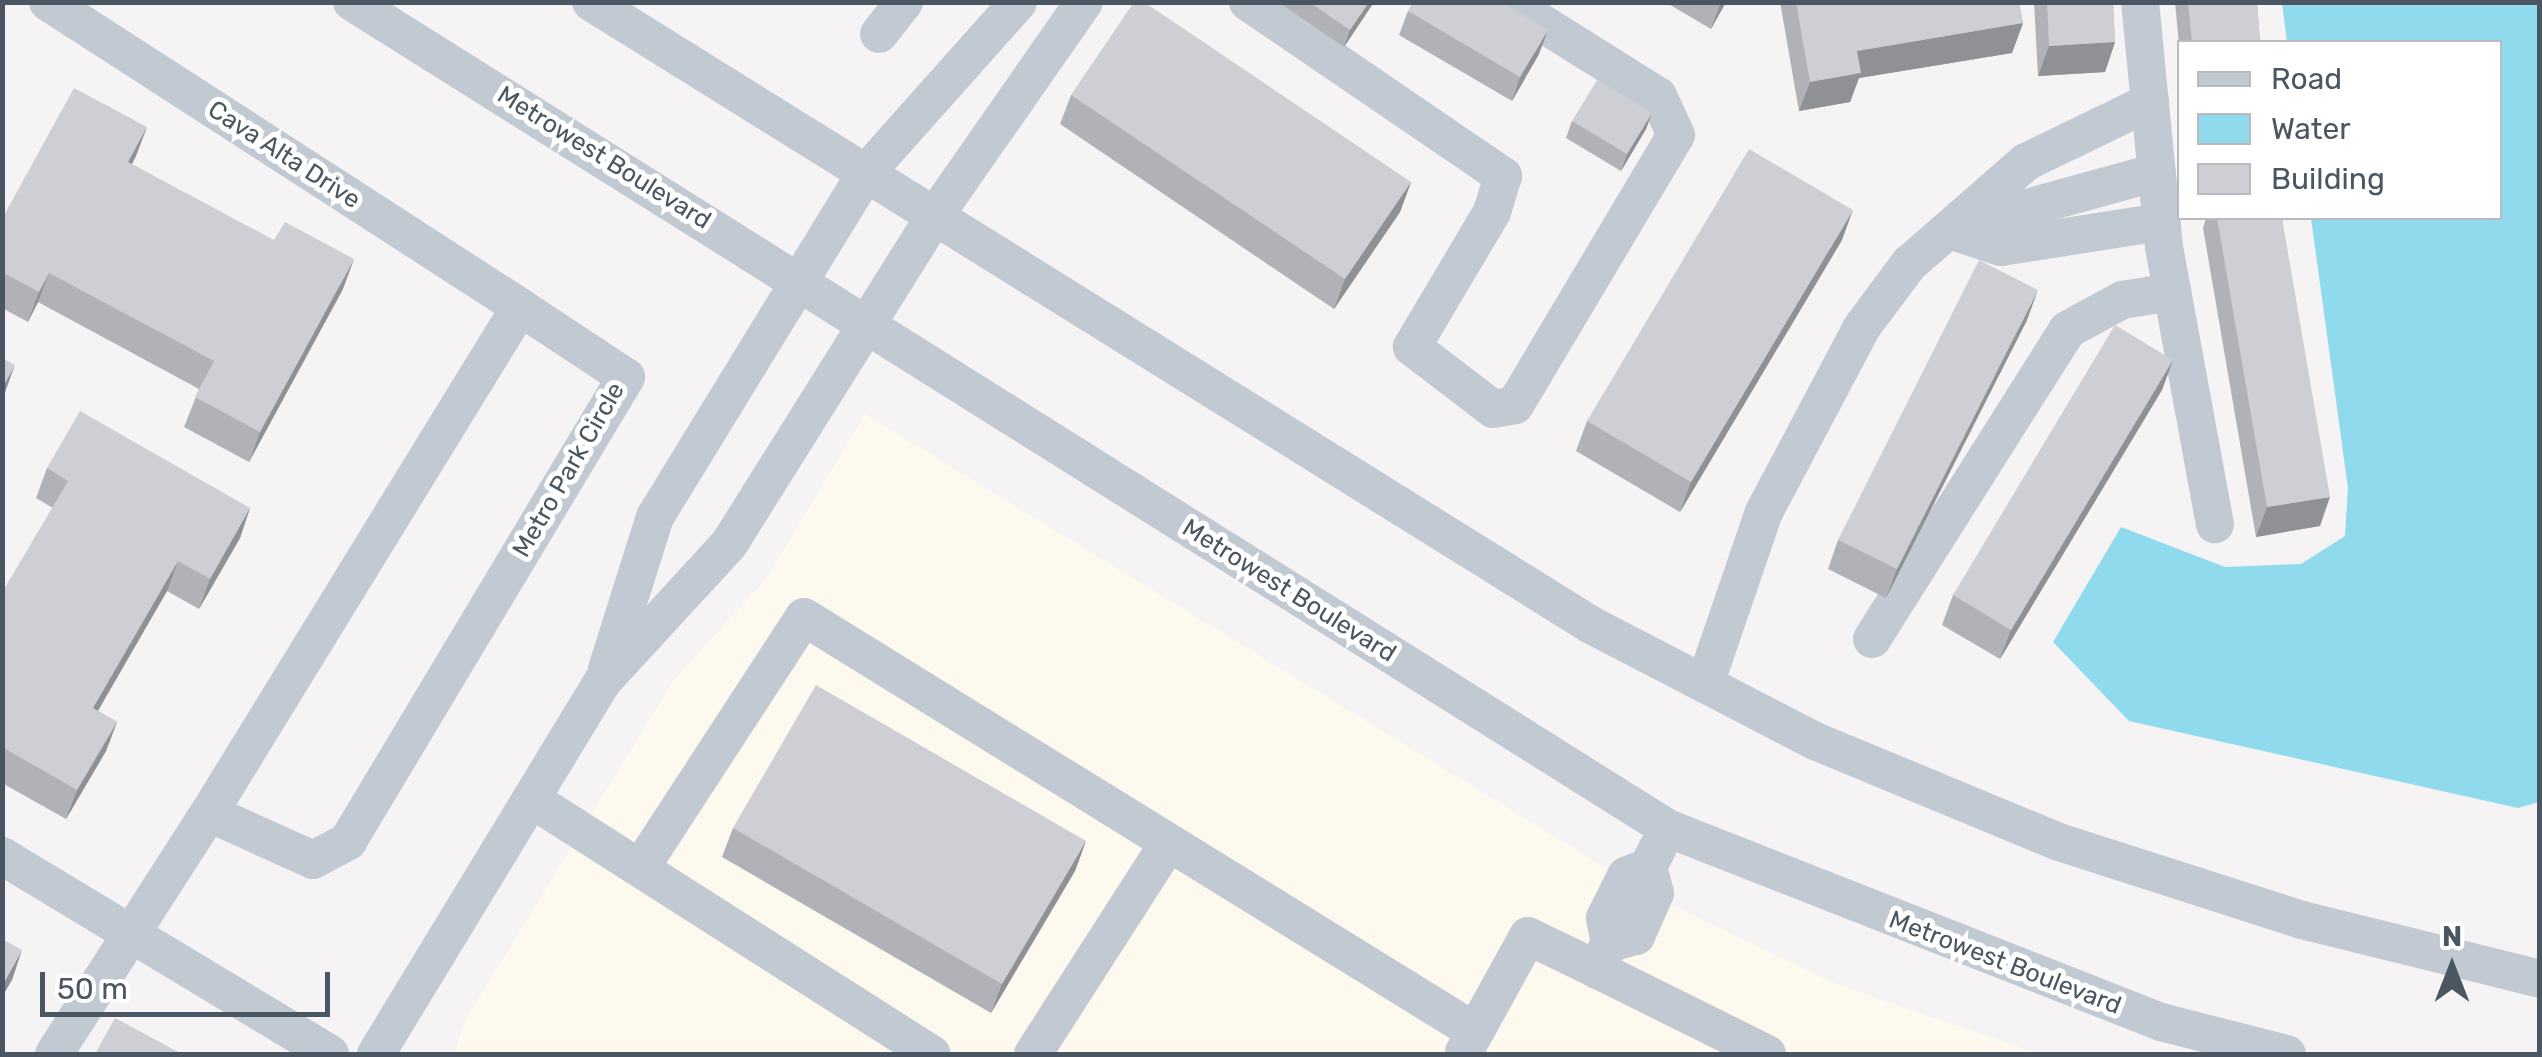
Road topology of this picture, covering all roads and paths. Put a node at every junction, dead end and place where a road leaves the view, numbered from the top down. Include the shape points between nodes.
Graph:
1 (48, 2) edge
2 (352, 2) edge
3 (590, 2) edge
4 (904, 2) edge
5 (1018, 2) edge
6 (1084, 2) edge
7 (1248, 2) edge
8 (1508, 2) edge
9 (2140, 2) edge
10 (878, 34) dead end
11 (2150, 102) junction
12 (2157, 172) junction
13 (866, 174) junction
14 (934, 218) junction
15 (2161, 222) junction
16 (1949, 230) junction
17 (801, 279) junction
18 (2172, 292) junction
19 (520, 307) junction
20 (869, 324) junction
21 (2215, 524) dead end
22 (1872, 640) dead end
23 (603, 680) junction
24 (1704, 684) junction
25 (531, 799) junction
26 (208, 813) junction
27 (1667, 828) junction
28 (1166, 847) junction
29 (2, 856) edge
30 (641, 868) junction
31 (133, 937) junction
32 (1603, 956) junction
33 (2540, 979) edge
34 (1468, 1043) edge
35 (54, 1054) edge
36 (330, 1054) edge
37 (376, 1054) edge
38 (932, 1054) edge
39 (1034, 1054) edge
40 (1767, 1054) edge
41 (2287, 1054) edge

1 - 19 street, Cava Alta Drive
2 - 17 street, Metrowest Boulevard
3 - 13 street
4 - 10 street
5 - 13 street
6 - 14 street
7 - 8 street via 1503,176 1492,212 1412,346 1493,409 1515,405 1676,135 1658,96
9 - 11 street
11 - 12 street
11 - 16 street via 2026,162
12 - 15 street
12 - 16 street
13 - 14 street
13 - 17 street
14 - 20 street
14 - 24 street via 1591,625
15 - 16 street via 2001,247
15 - 18 street
16 - 24 street via 1862,327 1764,512
17 - 20 street, Metrowest Boulevard
17 - 23 street via 655,518
18 - 21 street
18 - 22 street via 2122,300 2067,330
19 - 26 street
19 - 26 street, Metro Park Circle via 626,377 348,841 313,860
20 - 23 street via 729,544
20 - 27 street, Metrowest Boulevard
23 - 25 street
24 - 33 street via 2058,842 2302,920
25 - 30 street
25 - 37 street
26 - 31 street
27 - 32 street via 1648,868 1626,876 1605,918
27 - 41 street, Metrowest Boulevard via 2142,1015
28 - 30 street via 804,617
28 - 34 street
28 - 39 street
29 - 31 street
30 - 38 street
31 - 35 street
31 - 36 street
32 - 34 street via 1528,936
32 - 40 street

